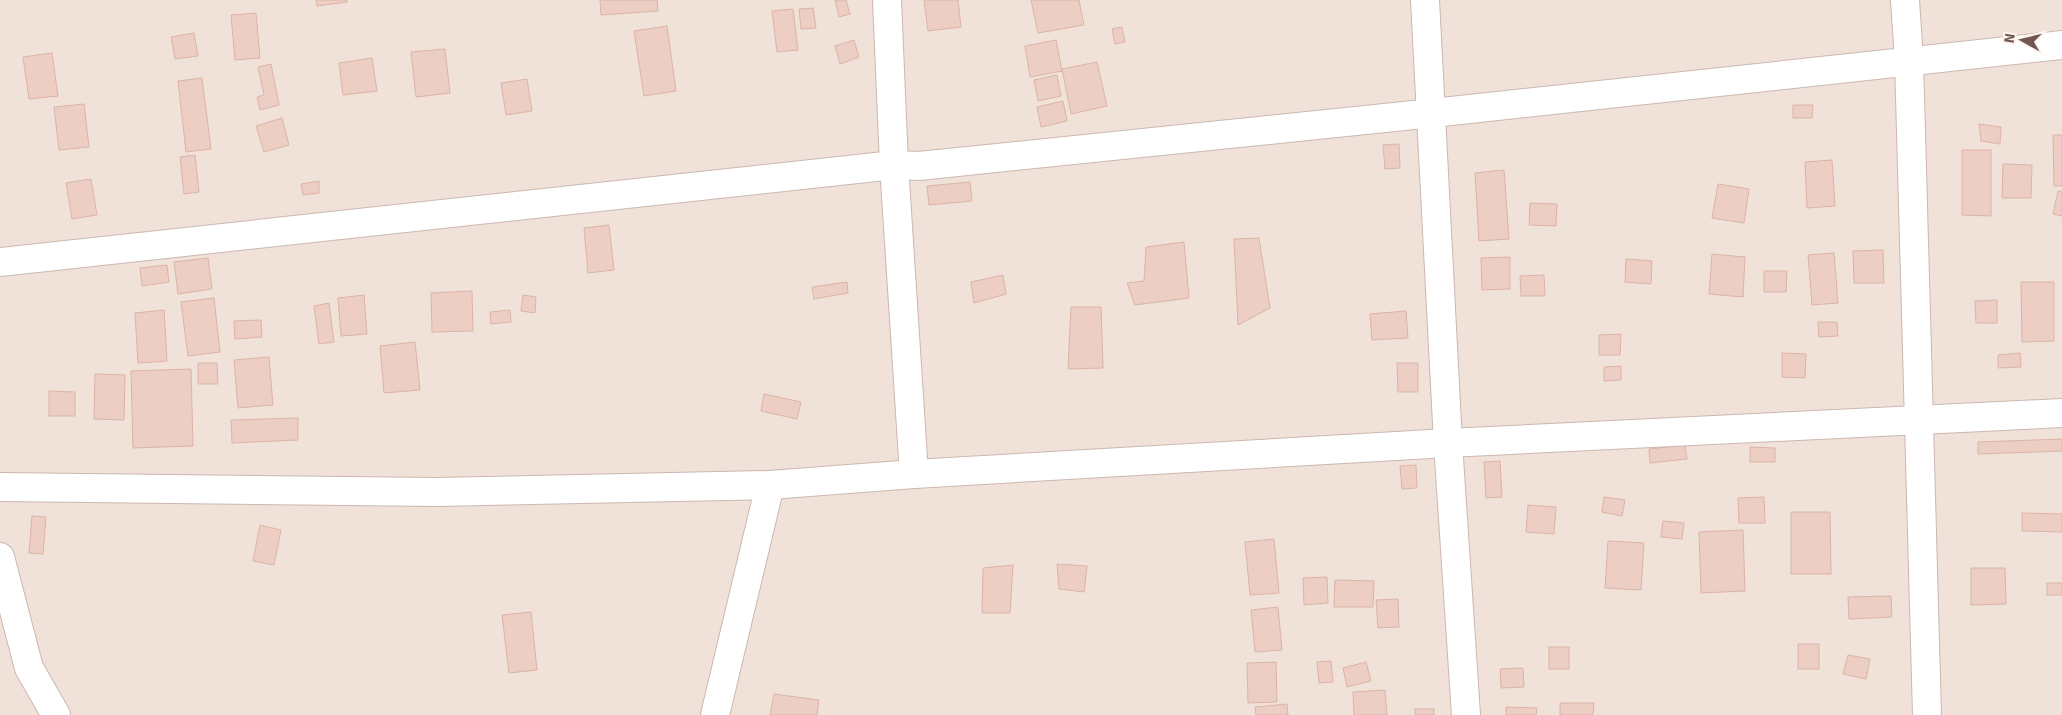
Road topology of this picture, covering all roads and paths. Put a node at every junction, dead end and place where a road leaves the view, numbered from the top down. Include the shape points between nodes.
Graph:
1 (886, 0) edge
2 (1425, 0) edge
3 (1905, 0) edge
4 (2062, 45) edge
5 (1909, 60) junction
6 (1432, 113) junction
7 (894, 165) junction
8 (0, 262) edge
9 (2062, 413) edge
10 (1920, 421) junction
11 (1448, 443) junction
12 (914, 474) junction
13 (770, 485) junction
14 (0, 487) edge
15 (0, 557) edge
16 (56, 715) edge
17 (715, 715) edge
18 (1466, 715) edge
19 (1927, 715) edge

1 - 7 street
2 - 6 street
3 - 5 street
4 - 5 street
5 - 6 street
5 - 10 street
6 - 7 street via 919,166
6 - 11 street
7 - 8 street
7 - 12 street
9 - 10 street
10 - 11 street
10 - 19 street
11 - 12 street
11 - 18 street
12 - 13 street
13 - 14 street via 437,492
13 - 17 street
15 - 16 street via 29,668

